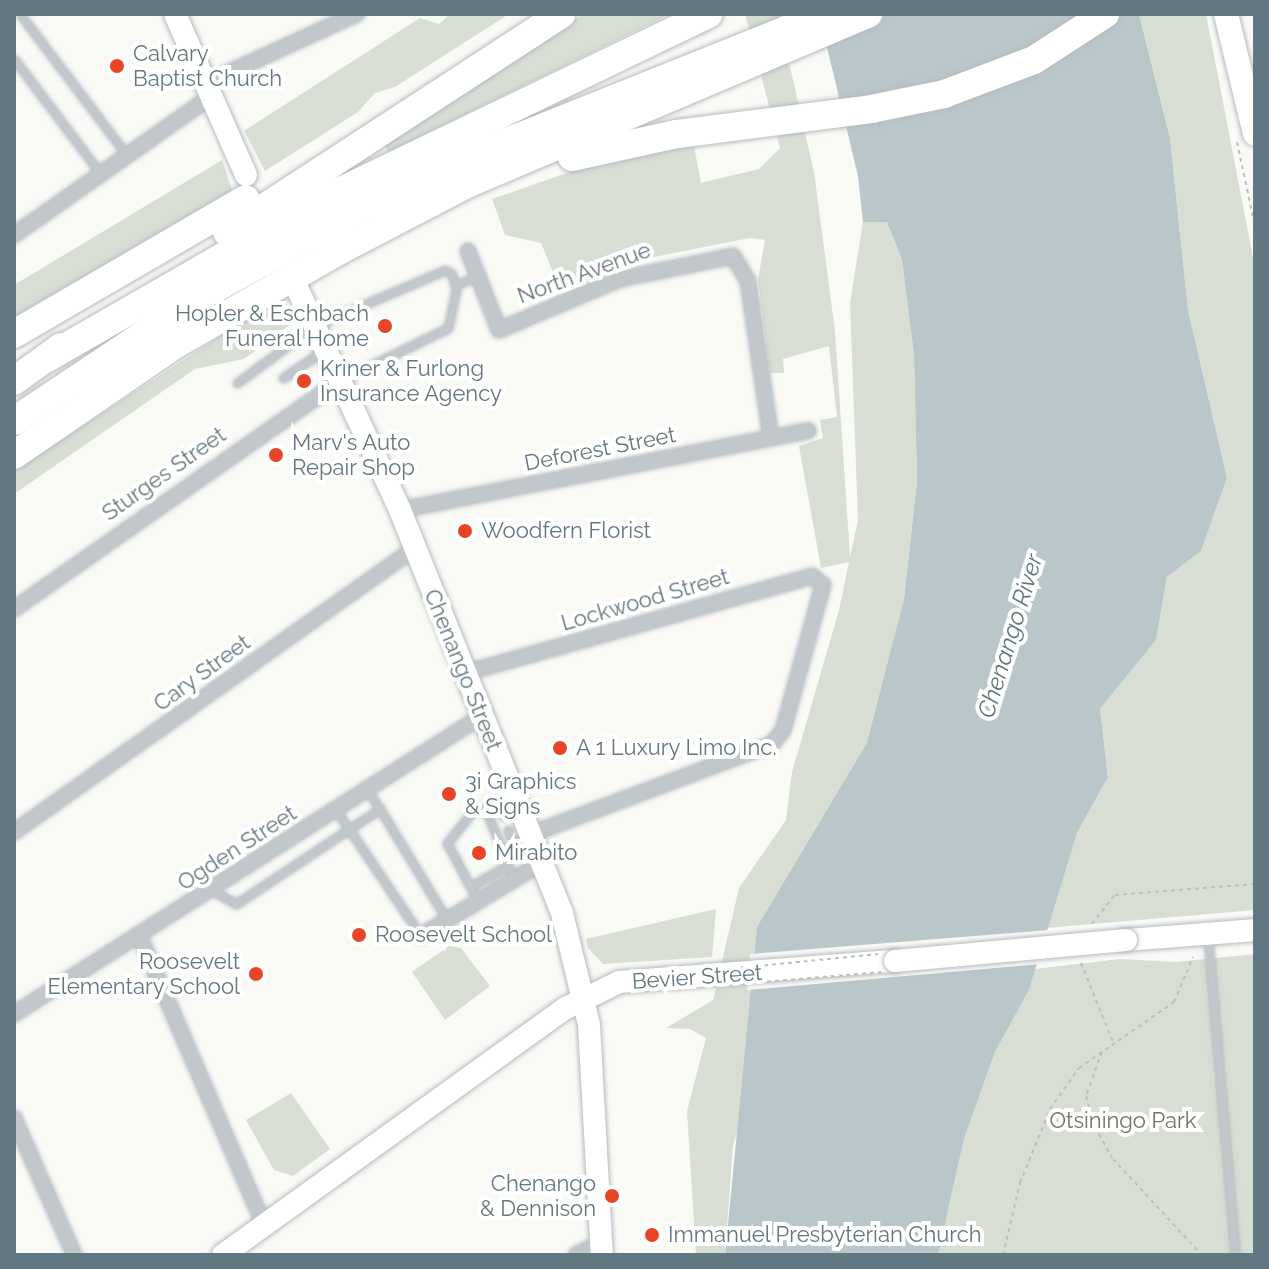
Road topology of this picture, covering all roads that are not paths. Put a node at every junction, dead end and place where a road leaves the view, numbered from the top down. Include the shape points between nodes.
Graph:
1 (20, 14) edge
2 (175, 14) edge
3 (357, 14) edge
4 (561, 14) edge
5 (709, 14) edge
6 (803, 14) edge
7 (827, 14) edge
8 (868, 14) edge
9 (1105, 14) edge
10 (1226, 14) edge
11 (738, 54) junction
12 (14, 59) edge
13 (446, 88) junction
14 (209, 89) junction
15 (1255, 134) edge
16 (126, 154) junction
17 (100, 173) junction
18 (246, 175) dead end
19 (428, 207) junction
20 (14, 235) edge
21 (468, 251) dead end
22 (477, 276) junction
23 (456, 285) junction
24 (297, 288) dead end
25 (314, 326) junction
26 (14, 334) edge
27 (326, 348) junction
28 (47, 358) junction
29 (283, 378) dead end
30 (341, 380) junction
31 (14, 381) edge
32 (237, 383) dead end
33 (14, 421) edge
34 (808, 431) dead end
35 (771, 438) junction
36 (15, 454) edge
37 (400, 510) junction
38 (414, 549) junction
39 (14, 609) edge
40 (465, 673) junction
41 (482, 716) junction
42 (366, 788) junction
43 (505, 797) junction
44 (484, 806) junction
45 (335, 809) junction
46 (380, 809) junction
47 (503, 816) dead end
48 (349, 829) junction
49 (14, 832) edge
50 (517, 837) junction
51 (504, 854) junction
52 (541, 863) junction
53 (511, 872) junction
54 (470, 887) junction
55 (213, 891) junction
56 (478, 901) junction
57 (447, 920) junction
58 (1255, 930) edge
59 (1207, 933) junction
60 (421, 936) joint
61 (140, 937) junction
62 (585, 999) junction
63 (14, 1014) edge
64 (14, 1118) edge
65 (264, 1225) junction
66 (601, 1249) edge
67 (74, 1255) edge
68 (223, 1255) edge
69 (576, 1255) edge
70 (1235, 1255) edge

1 - 16 lane
2 - 14 street
3 - 14 street
4 - 13 highway
5 - 28 highway via 322,200
6 - 11 highway
7 - 11 highway
8 - 11 highway
9 - 19 highway via 1034,60 967,87 883,107 745,124 576,156
10 - 15 main road
11 - 19 highway
11 - 33 highway via 456,163 347,215 167,317
12 - 17 lane
13 - 26 highway
13 - 28 highway via 126,297
14 - 16 street
14 - 18 street
16 - 17 street
17 - 20 street
19 - 36 highway via 217,318
21 - 22 street, North Avenue
22 - 23 lane
22 - 35 street, North Avenue via 499,330 620,279 733,256 748,281
23 - 25 lane via 445,270
23 - 30 lane via 448,328
24 - 25 street, Chenango Street
25 - 27 street, Chenango Street
25 - 32 lane
27 - 29 lane
27 - 30 street, Chenango Street
28 - 31 highway
30 - 37 street, Chenango Street
30 - 39 street, Sturges Street
34 - 35 street, Deforest Street
35 - 37 street, Deforest Street
37 - 38 street, Chenango Street
38 - 40 street, Chenango Street
38 - 49 street, Cary Street
40 - 41 street, Chenango Street
40 - 50 street, Lockwood Street via 812,576 823,585 783,730 772,744
41 - 42 street, Ogden Street
41 - 43 street, Chenango Street
42 - 45 street, Ogden Street
42 - 46 lane
43 - 44 lane
43 - 47 lane
43 - 50 street, Chenango Street
44 - 51 lane
44 - 54 lane via 471,813 447,843
45 - 48 lane
45 - 55 street, Ogden Street
46 - 48 lane
46 - 57 lane
48 - 55 lane via 236,904
48 - 60 lane
50 - 51 lane
50 - 52 street, Chenango Street
51 - 53 lane
52 - 53 street
52 - 62 street, Chenango Street via 562,913
53 - 54 lane
53 - 56 street
54 - 56 lane
55 - 61 street, Ogden Street
56 - 57 street
57 - 60 street
58 - 59 street, Bevier Street
59 - 62 street, Bevier Street, bridge via 619,982
59 - 70 lane
61 - 63 street, Ogden Street
61 - 65 street
62 - 65 street, Bevier Street
62 - 66 street, Chenango Street
64 - 67 street
65 - 68 street, Bevier Street
66 - 69 street

